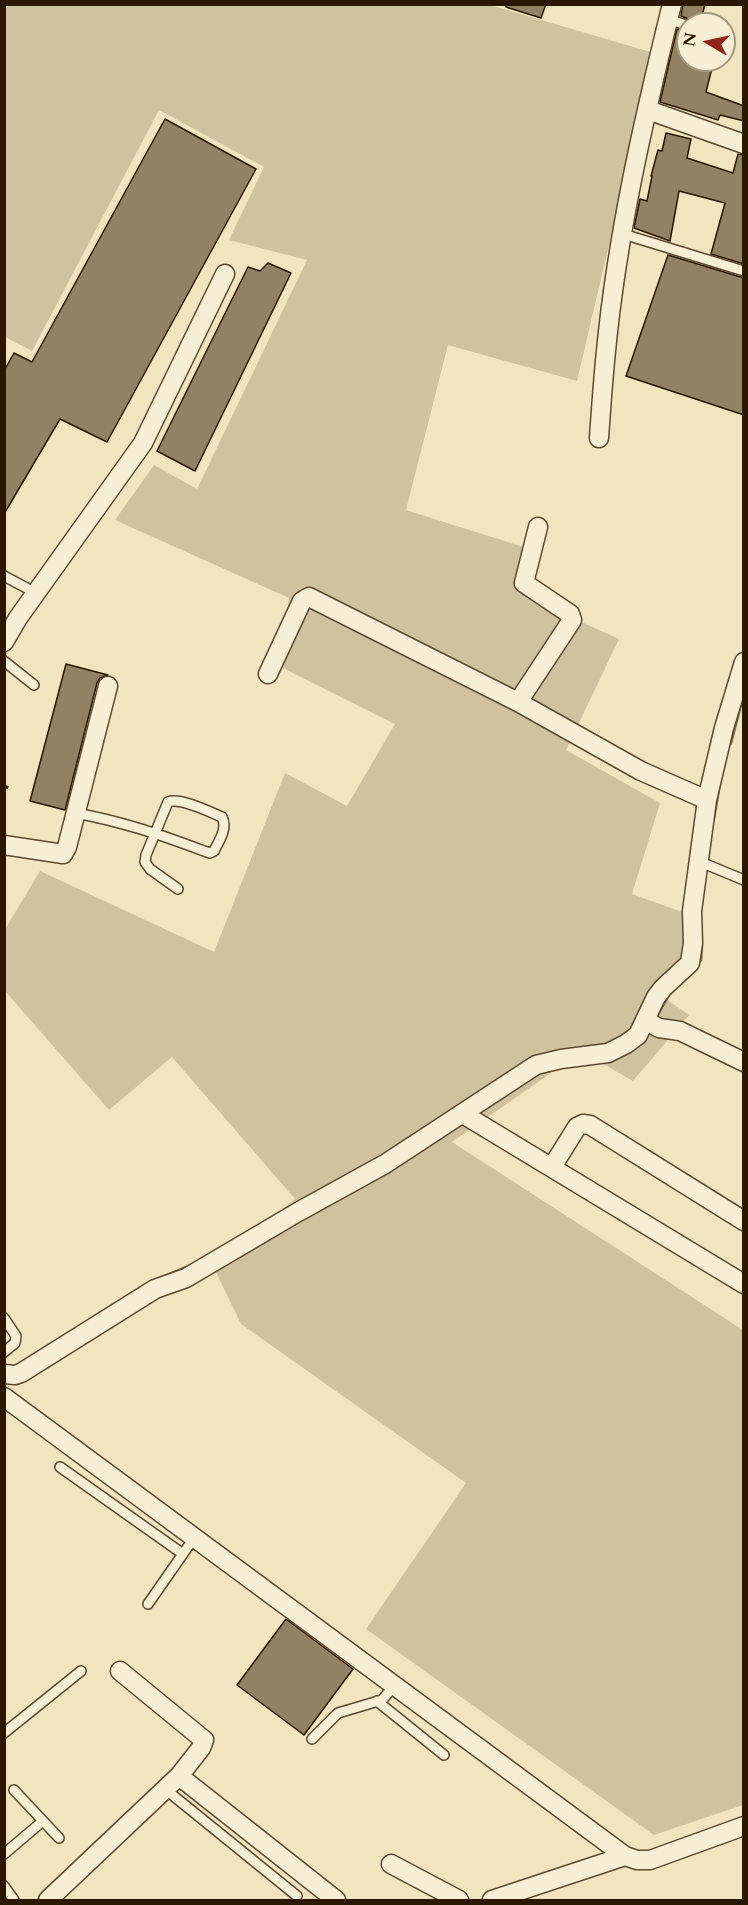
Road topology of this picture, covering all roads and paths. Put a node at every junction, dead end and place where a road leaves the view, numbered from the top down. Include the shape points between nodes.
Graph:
1 (670, 12) edge
2 (648, 110) junction
3 (744, 144) edge
4 (623, 234) junction
5 (744, 271) edge
6 (225, 274) dead end
7 (599, 438) dead end
8 (538, 527) dead end
9 (4, 576) edge
10 (36, 593) junction
11 (4, 642) edge
12 (4, 661) edge
13 (744, 662) edge
14 (268, 674) dead end
15 (34, 685) dead end
16 (108, 686) dead end
17 (737, 698) edge
18 (518, 702) junction
19 (707, 800) junction
20 (76, 813) junction
21 (155, 832) junction
22 (4, 845) edge
23 (704, 863) junction
24 (744, 880) edge
25 (178, 889) dead end
26 (651, 1023) junction
27 (744, 1062) edge
28 (469, 1118) junction
29 (552, 1167) junction
30 (744, 1221) edge
31 (744, 1284) edge
32 (4, 1318) edge
33 (4, 1353) edge
34 (4, 1374) edge
35 (4, 1397) edge
36 (60, 1467) dead end
37 (194, 1538) junction
38 (183, 1554) junction
39 (148, 1604) dead end
40 (81, 1671) dead end
41 (120, 1671) dead end
42 (395, 1685) junction
43 (377, 1701) junction
44 (4, 1733) edge
45 (312, 1739) dead end
46 (444, 1755) dead end
47 (179, 1776) junction
48 (165, 1789) junction
49 (14, 1790) dead end
50 (43, 1821) junction
51 (744, 1826) edge
52 (59, 1838) dead end
53 (4, 1854) edge
54 (626, 1856) junction
55 (391, 1864) dead end
56 (4, 1886) edge
57 (297, 1896) dead end
58 (447, 1898) edge
59 (10, 1899) edge
60 (48, 1900) edge
61 (336, 1900) edge
62 (492, 1900) edge

1 - 2 street
2 - 3 street
2 - 4 street
4 - 5 lane
4 - 7 street via 606,351
6 - 10 street via 143,443
8 - 18 street via 524,583 570,614 572,620
9 - 10 lane
10 - 11 street
12 - 15 lane
13 - 17 street
14 - 18 street via 302,601 309,597
16 - 20 street
17 - 19 street
18 - 19 street via 641,771
19 - 23 street
20 - 21 lane
20 - 22 street via 63,854
21 - 21 lane via 210,853 225,822 222,817 172,800
21 - 25 lane via 145,862
23 - 24 lane
23 - 26 street via 692,910 692,958 656,997
26 - 27 street via 680,1031
26 - 28 street via 618,1050 536,1065
28 - 29 street
28 - 34 street via 186,1278 155,1289 21,1373
29 - 30 street via 577,1127 590,1125
29 - 31 street
32 - 33 lane via 16,1336 15,1343
35 - 37 street
36 - 38 lane
37 - 38 lane
37 - 42 street
38 - 39 lane
40 - 44 lane
41 - 47 street via 204,1740
42 - 43 lane via 387,1697
42 - 54 street
43 - 45 lane via 338,1713
43 - 46 lane
47 - 48 street
47 - 61 street
48 - 57 lane
48 - 60 street
49 - 50 lane
50 - 52 lane
50 - 53 lane
51 - 54 street via 650,1860
54 - 62 street
55 - 58 street
56 - 59 lane

